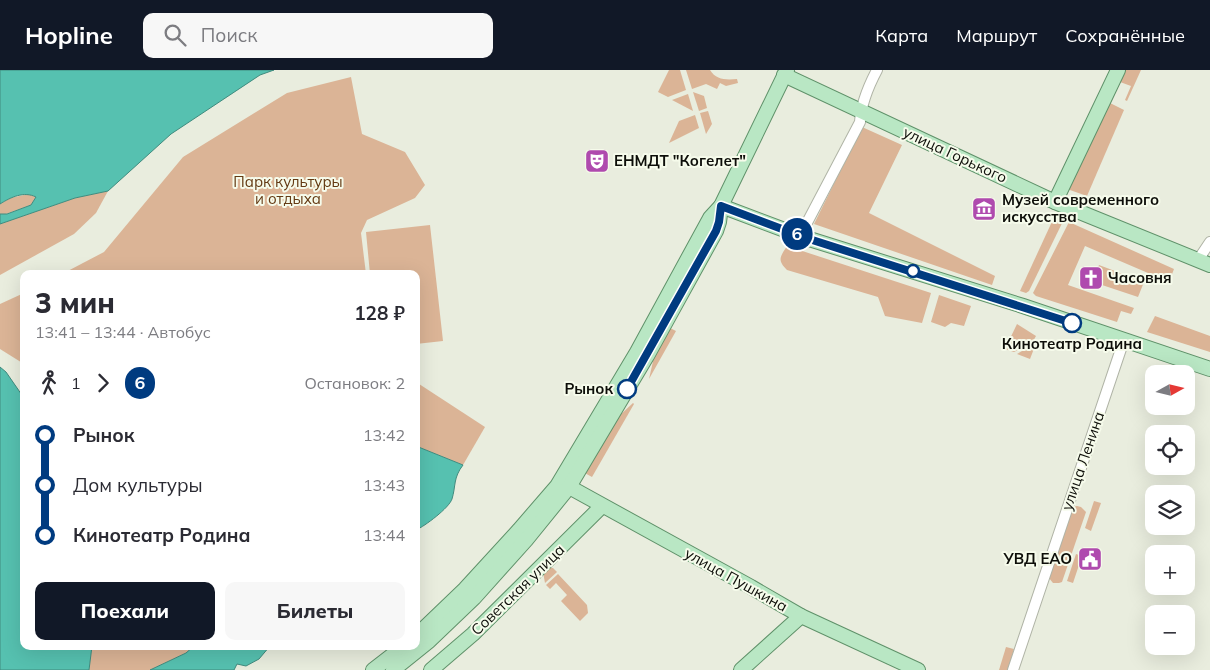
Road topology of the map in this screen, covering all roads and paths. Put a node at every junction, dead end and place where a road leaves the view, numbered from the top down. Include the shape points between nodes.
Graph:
1 (877, 70) edge
2 (1118, 70) edge
3 (786, 72) edge
4 (860, 111) junction
5 (1055, 202) junction
6 (721, 206) junction
7 (800, 236) junction
8 (1210, 242) edge
9 (1204, 262) edge
10 (1124, 340) junction
11 (1210, 368) edge
12 (564, 485) junction
13 (602, 506) junction
14 (801, 616) junction
15 (420, 632) edge
16 (420, 648) edge
17 (399, 650) edge
18 (418, 650) edge
19 (373, 670) edge
20 (393, 670) edge
21 (431, 670) edge
22 (741, 670) edge
23 (918, 670) edge
24 (1013, 670) edge

1 - 4 street
2 - 5 main road
3 - 4 main road, улица Горького
3 - 6 main road
4 - 5 main road, улица Горького
4 - 7 street via 860,122
5 - 9 main road, улица Горького
6 - 7 main road
6 - 12 main road via 710,218
6 - 12 main road via 716,231 647,356 578,474
7 - 10 main road
8 - 9 street
10 - 11 main road
10 - 24 street, улица Ленина
12 - 13 main road, улица Пушкина
12 - 15 main road via 466,589
12 - 16 main road via 526,540 474,598
13 - 14 main road, улица Пушкина
13 - 21 main road, Советская улица via 473,634
14 - 22 main road
14 - 23 main road, улица Пушкина
17 - 19 main road
18 - 20 main road

